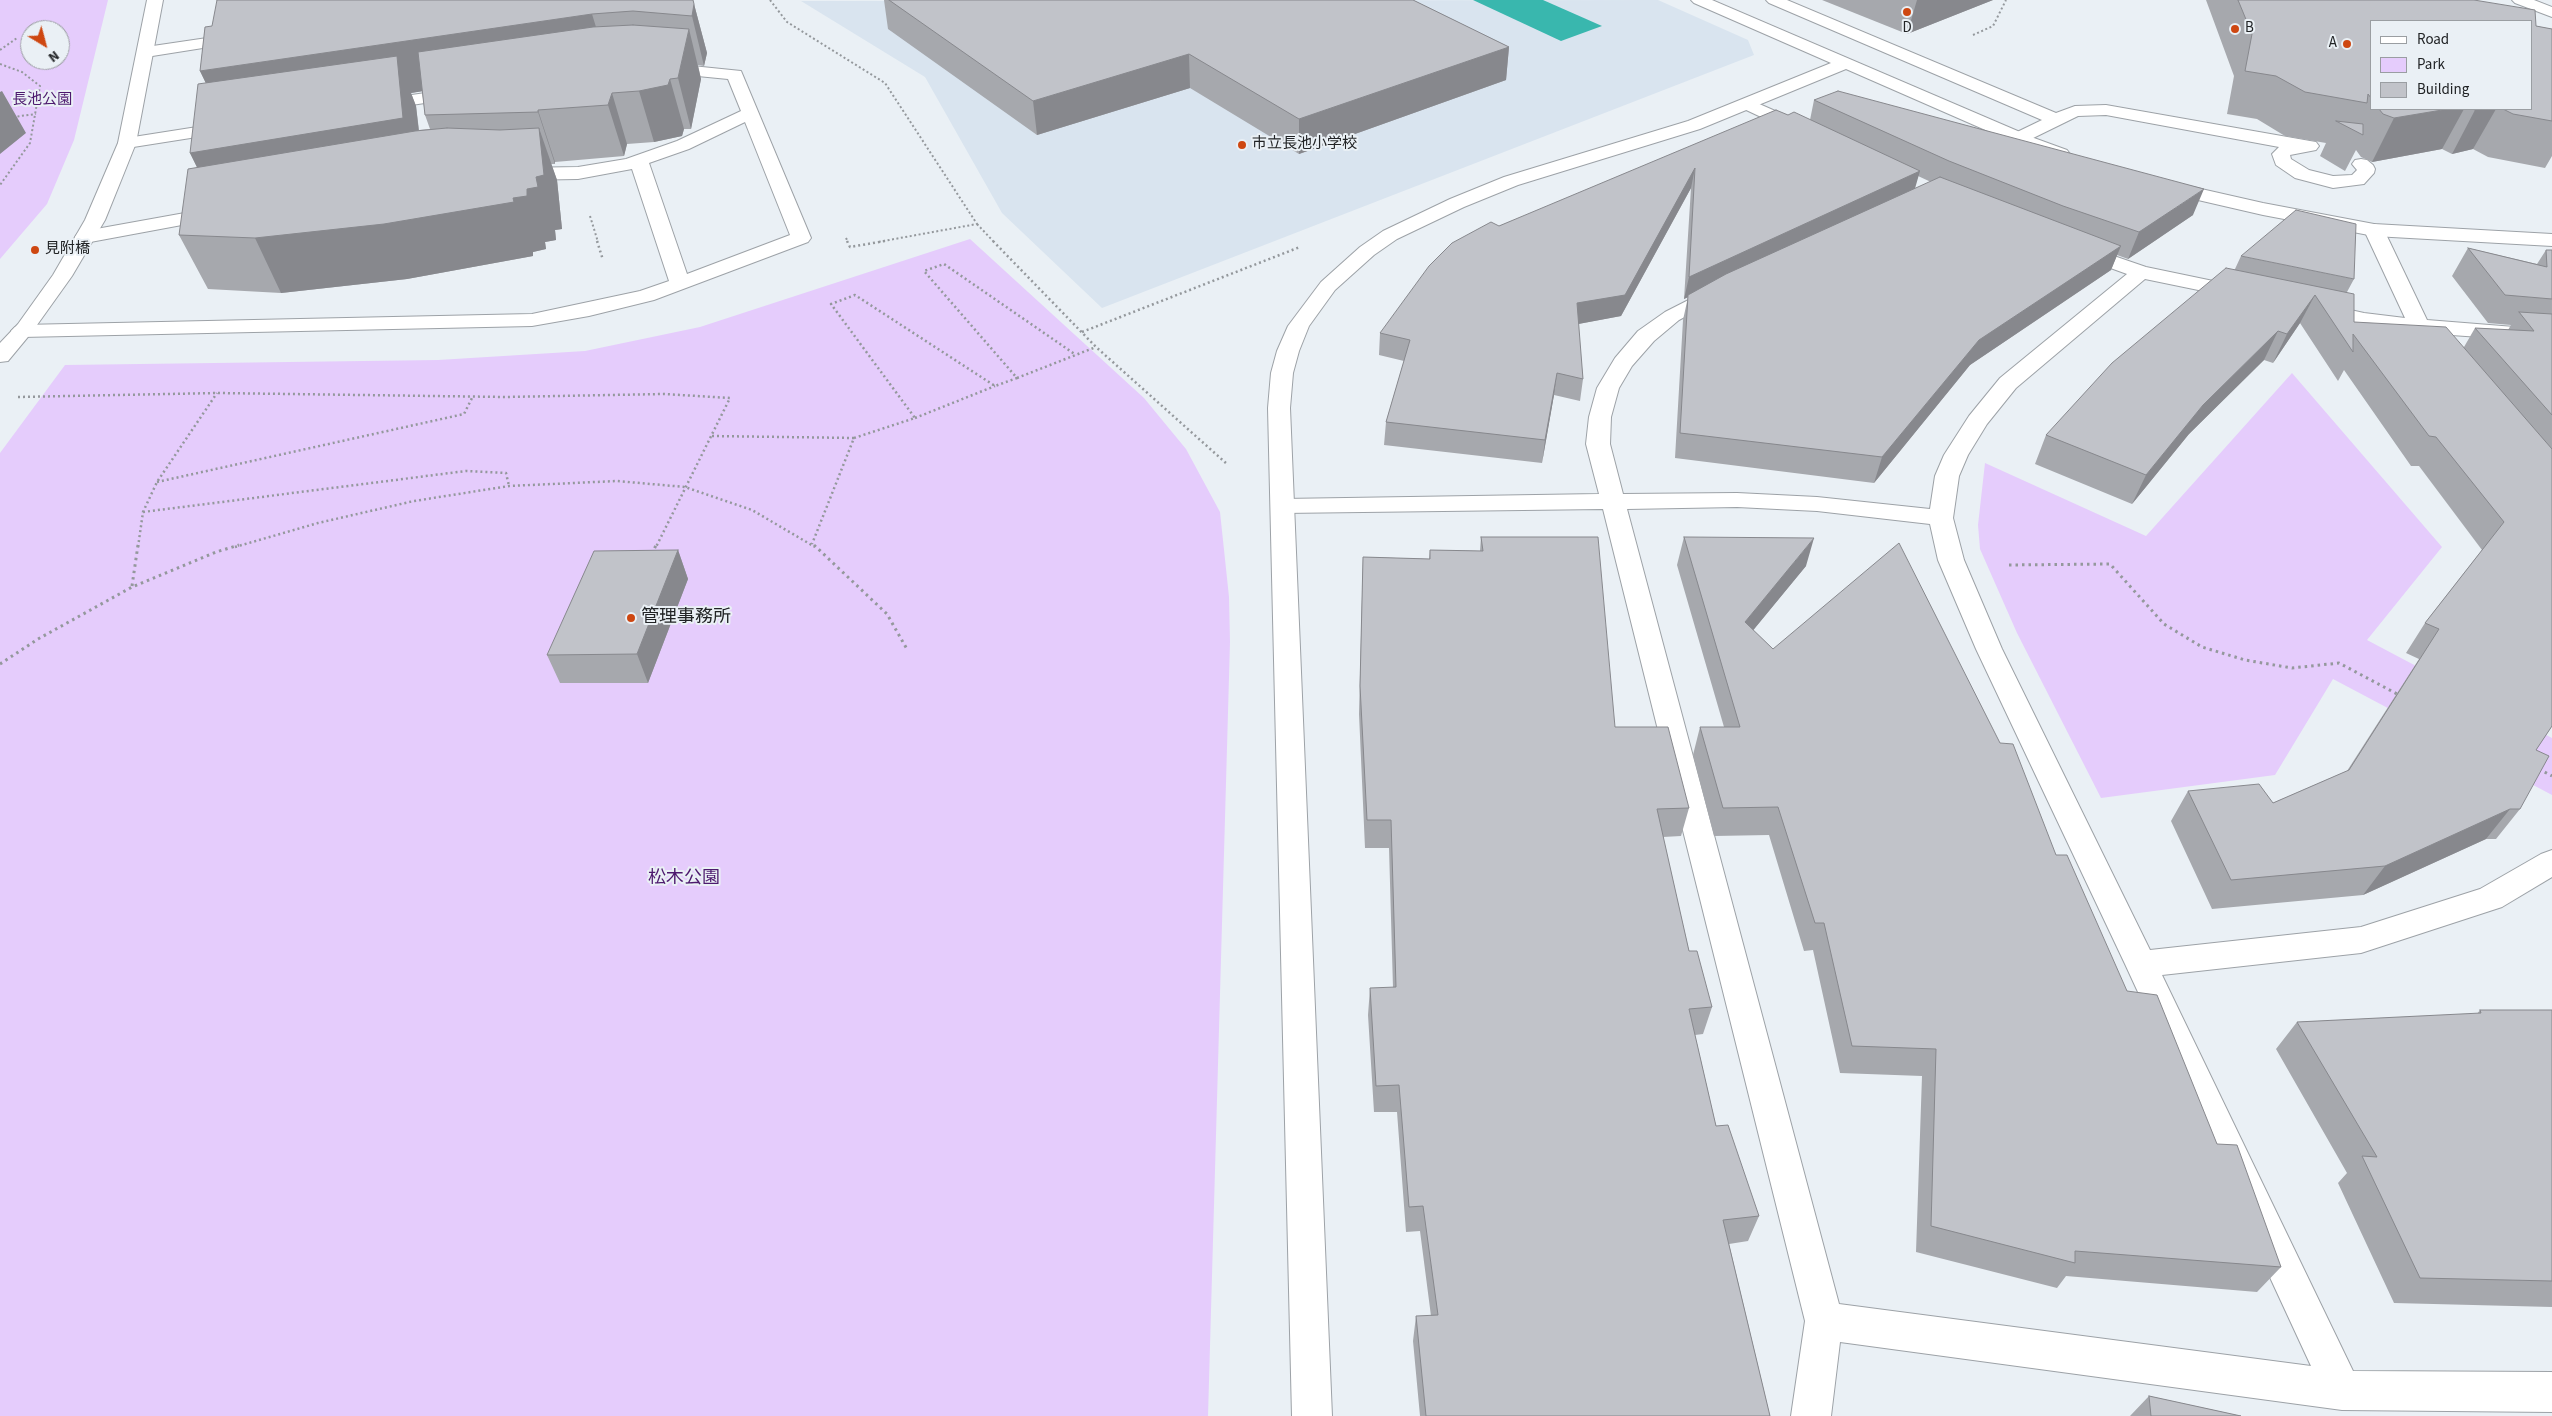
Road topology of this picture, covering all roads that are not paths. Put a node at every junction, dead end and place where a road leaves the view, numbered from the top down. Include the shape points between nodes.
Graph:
1 (155, 0) edge
2 (1699, 0) edge
3 (1774, 0) edge
4 (2520, 0) edge
5 (2552, 12) edge
6 (261, 35) edge
7 (146, 52) junction
8 (1844, 64) junction
9 (647, 67) edge
10 (474, 90) edge
11 (426, 98) junction
12 (1748, 104) junction
13 (359, 108) edge
14 (751, 113) junction
15 (428, 117) edge
16 (2055, 119) junction
17 (245, 125) edge
18 (1816, 136) edge
19 (2019, 138) junction
20 (127, 143) junction
21 (2305, 146) junction
22 (2327, 148) edge
23 (2078, 160) edge
24 (639, 161) junction
25 (2361, 164) dead end
26 (502, 173) edge
27 (2147, 182) edge
28 (231, 211) edge
29 (2374, 230) junction
30 (84, 237) junction
31 (2552, 240) edge
32 (2064, 244) edge
33 (2141, 272) junction
34 (1739, 281) edge
35 (680, 284) junction
36 (2257, 296) edge
37 (2296, 304) edge
38 (2420, 326) junction
39 (22, 331) junction
40 (2552, 336) edge
41 (0, 356) edge
42 (2445, 356) edge
43 (1611, 501) junction
44 (1283, 506) junction
45 (1941, 518) junction
46 (2552, 862) edge
47 (2141, 964) junction
48 (1824, 1321) junction
49 (2342, 1390) junction
50 (2552, 1392) edge
51 (1312, 1416) edge
52 (1811, 1416) edge

1 - 7 street
2 - 8 street
3 - 16 street
4 - 5 street
6 - 7 street
7 - 20 street
8 - 12 street
8 - 19 street
9 - 14 street via 735,75
10 - 11 street
11 - 13 street
11 - 15 street
12 - 18 street
12 - 44 street via 1694,125 1512,181 1416,222 1367,251 1328,286 1299,326 1288,351 1282,374 1280,408
14 - 24 street
14 - 35 street via 801,238
16 - 19 street
16 - 21 street via 2075,111 2123,111
17 - 20 street
19 - 23 street
20 - 30 street via 99,211
21 - 22 street
21 - 25 street via 2287,149 2281,154 2282,160 2294,170 2313,178 2332,182 2357,180 2366,170
24 - 26 street via 578,173
24 - 35 street
27 - 29 street
28 - 30 street
29 - 31 street
29 - 38 street
30 - 39 street via 62,276
32 - 33 street
33 - 36 street
33 - 45 street via 2008,383 1977,421 1947,476
34 - 43 street via 1672,316 1646,336 1622,363 1608,388 1600,416 1598,444
35 - 39 street via 615,304 532,320
37 - 38 street
38 - 40 street
38 - 42 street
39 - 41 street
43 - 44 street
43 - 45 street via 1737,500 1817,504
43 - 48 street
44 - 51 street
45 - 47 street via 1950,560 1989,650
46 - 47 street via 2491,898 2361,940
47 - 49 street
48 - 49 street
48 - 52 street
49 - 50 street

